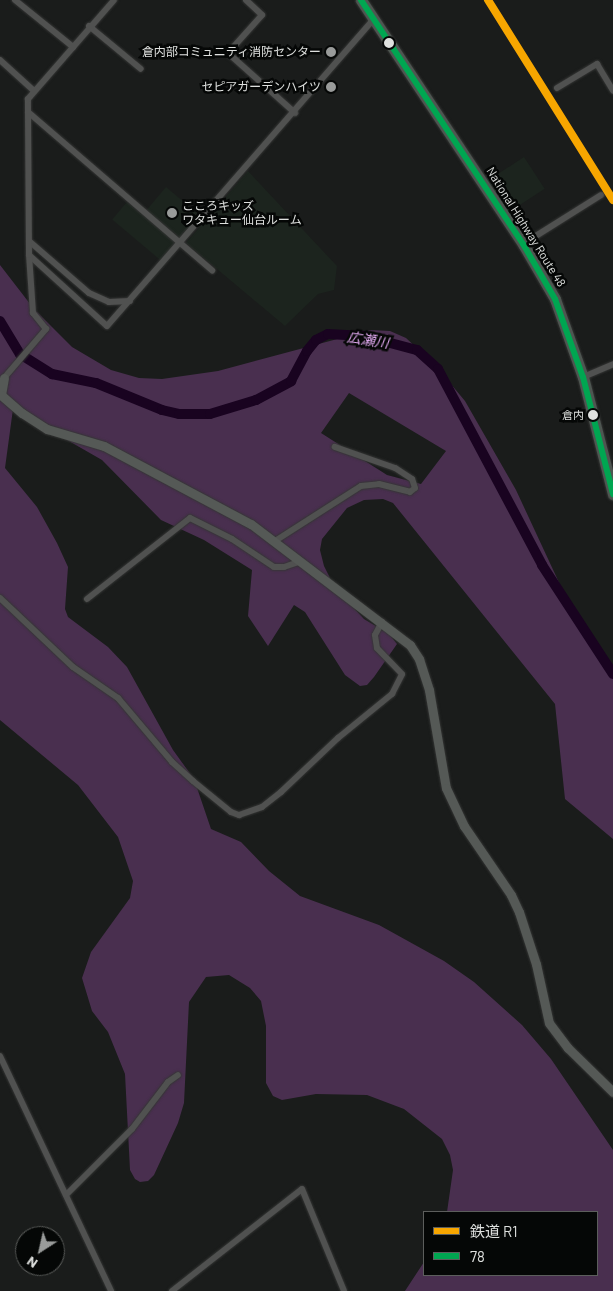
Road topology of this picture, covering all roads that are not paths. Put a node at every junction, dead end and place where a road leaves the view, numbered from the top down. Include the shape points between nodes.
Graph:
1 (15, 0) edge
2 (114, 0) edge
3 (246, 0) edge
4 (361, 0) edge
5 (376, 18) junction
6 (89, 26) junction
7 (72, 47) junction
8 (0, 60) edge
9 (141, 69) dead end
10 (557, 88) dead end
11 (33, 90) junction
12 (613, 91) edge
13 (28, 112) junction
14 (295, 114) junction
15 (601, 196) dead end
16 (29, 241) junction
17 (182, 243) junction
18 (523, 244) junction
19 (29, 255) junction
20 (212, 270) dead end
21 (130, 301) junction
22 (613, 364) edge
23 (583, 377) junction
24 (4, 378) joint
25 (335, 447) dead end
26 (613, 494) edge
27 (275, 541) junction
28 (301, 561) junction
29 (0, 598) edge
30 (87, 599) dead end
31 (382, 622) junction
32 (0, 1056) edge
33 (178, 1075) dead end
34 (609, 1082) edge
35 (613, 1092) edge
36 (66, 1195) junction
37 (111, 1291) edge
38 (172, 1291) edge
39 (344, 1291) edge

1 - 7 street
2 - 6 street
3 - 14 street via 262,15 228,53
4 - 5 highway, National Highway Route 48
5 - 14 street
5 - 18 highway, National Highway Route 48
6 - 7 street
6 - 9 street
7 - 11 street
8 - 11 street
10 - 12 street via 598,64
11 - 13 street via 28,99
13 - 16 street
13 - 17 street
14 - 17 street
15 - 18 street
16 - 19 street
16 - 21 street via 89,293 109,302
17 - 20 street
17 - 21 street
18 - 23 highway, National Highway Route 48 via 555,299
19 - 21 street via 107,326
19 - 24 street via 33,313 45,326 41,338
22 - 23 street
23 - 26 highway, National Highway Route 48
24 - 27 street via 3,398 34,422 104,446 224,508
25 - 27 street via 395,468 412,479 415,488 410,492 379,484 362,486
27 - 28 street
28 - 30 street via 284,568 274,567 232,538 190,518
28 - 31 street
29 - 31 street via 73,667 118,698 172,762 231,812 239,815 262,807 275,797 338,738 392,694 402,681 402,674 377,648 376,635
31 - 34 street via 410,644 420,659 430,690 446,788 464,826 519,912 536,964 549,1023 568,1048
32 - 36 street
33 - 36 street via 168,1082 132,1129
34 - 35 street
36 - 37 street
38 - 39 street via 302,1189

